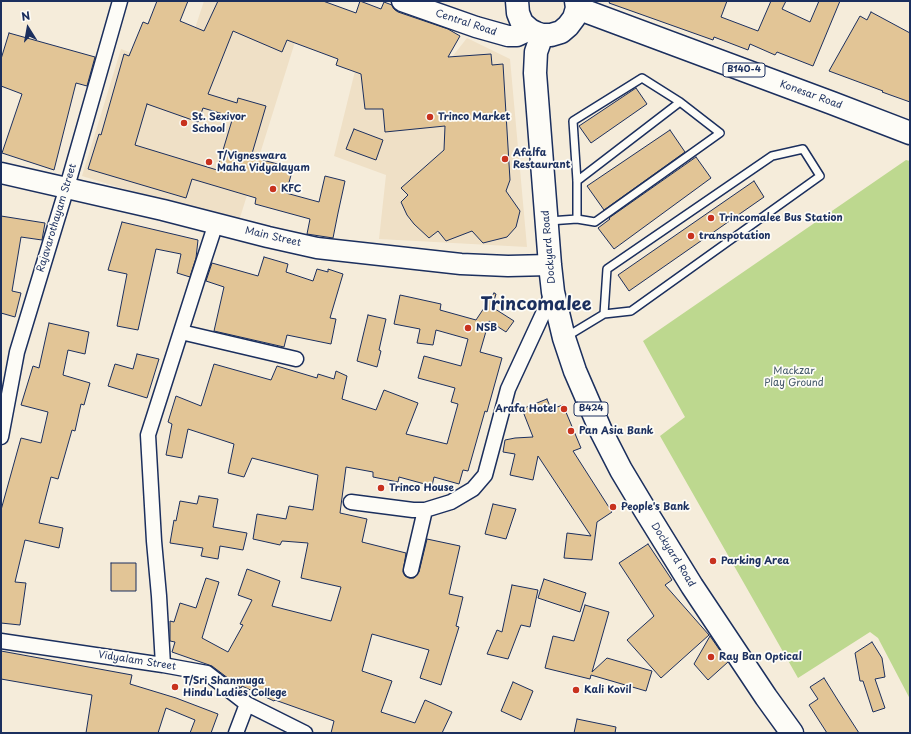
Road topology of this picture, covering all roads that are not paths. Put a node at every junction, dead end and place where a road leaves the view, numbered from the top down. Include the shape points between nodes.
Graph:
1 (120, 1) edge
2 (402, 1) edge
3 (517, 1) edge
4 (576, 5) edge
5 (536, 32) junction
6 (680, 102) junction
7 (910, 133) edge
8 (1, 173) edge
9 (577, 181) junction
10 (67, 187) junction
11 (577, 219) junction
12 (547, 221) junction
13 (216, 223) junction
14 (550, 265) junction
15 (553, 292) junction
16 (604, 314) junction
17 (181, 332) junction
18 (564, 338) junction
19 (296, 359) dead end
20 (1, 437) edge
21 (351, 502) dead end
22 (425, 510) junction
23 (411, 570) dead end
24 (1, 641) edge
25 (163, 665) junction
26 (247, 704) junction
27 (236, 733) edge
28 (305, 733) edge
29 (792, 733) edge

1 - 10 street, Rajavarothayam Street
2 - 5 main road, Central Road via 476,28 508,36
3 - 5 main road via 522,23
4 - 5 main road via 574,18 561,32 551,35
4 - 7 main road, Konesar Road / B140-4
5 - 12 main road, Dockyard Road / B424 via 535,72
6 - 9 lane
6 - 9 lane via 642,78 573,122
6 - 11 lane via 720,133 595,222
8 - 10 main road, Main Street
9 - 11 lane
10 - 13 main road, Main Street
10 - 20 street, Rajavarothayam Street via 17,352
11 - 12 lane
12 - 14 main road, Dockyard Road / B424
13 - 14 main road, Main Street via 317,248 461,264
13 - 17 street
14 - 15 main road, Dockyard Road / B424
15 - 18 main road, Dockyard Road / B424
15 - 22 street via 508,389 485,475 473,489 451,502
16 - 16 lane via 631,311 820,176 803,149 772,156 607,269
16 - 18 lane
17 - 19 street
17 - 25 street via 148,435
18 - 29 main road, Dockyard Road / B424 via 588,403 621,470 692,586
21 - 22 street
22 - 23 street
24 - 25 street, Vidyalam Street
25 - 26 street, Vidyalam Street via 207,673
26 - 27 street
26 - 28 street, Vidyalam Street

